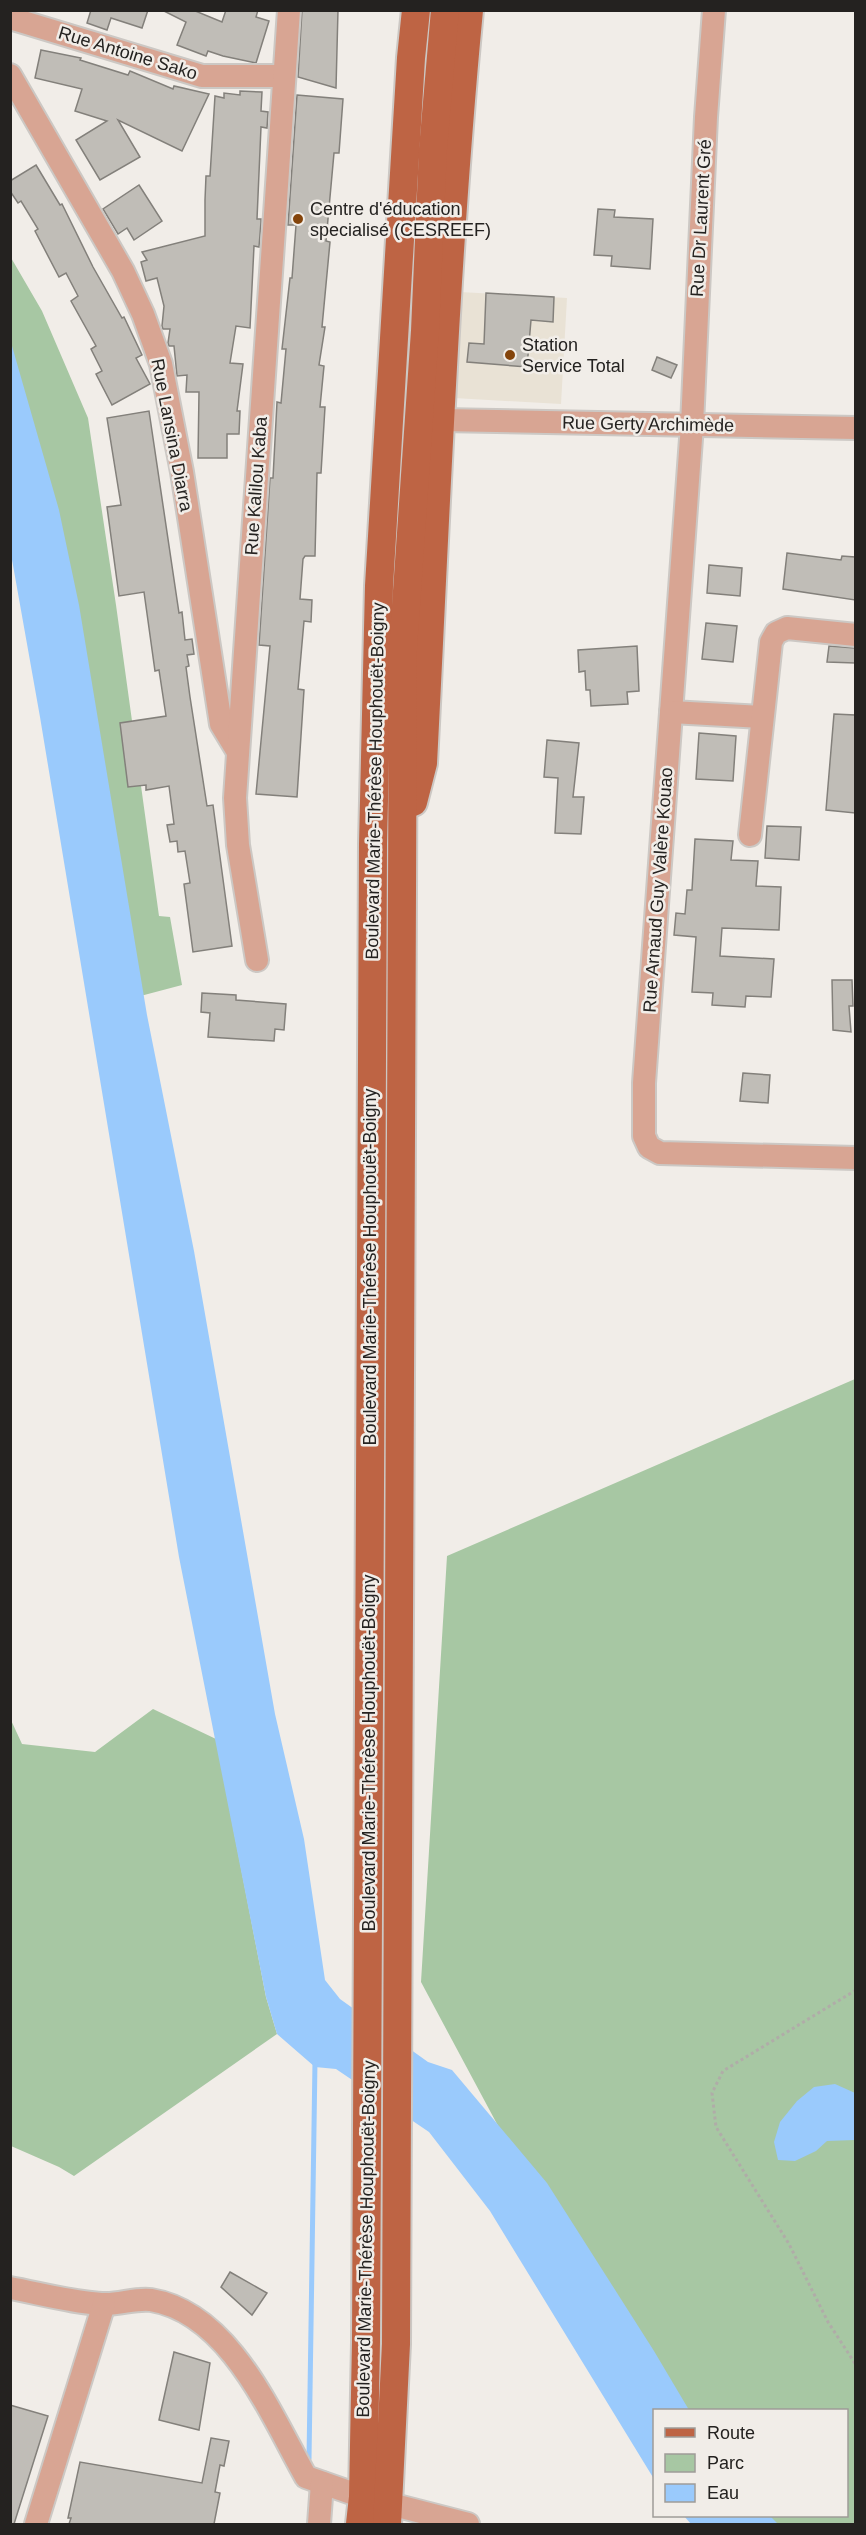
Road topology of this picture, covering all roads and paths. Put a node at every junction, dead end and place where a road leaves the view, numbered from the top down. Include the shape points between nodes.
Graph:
1 (289, 10) edge
2 (416, 10) edge
3 (445, 10) edge
4 (468, 10) edge
5 (714, 10) edge
6 (10, 18) edge
7 (10, 75) edge
8 (284, 76) junction
9 (441, 420) junction
10 (692, 425) junction
11 (855, 428) edge
12 (855, 635) edge
13 (671, 712) junction
14 (762, 717) junction
15 (238, 752) junction
16 (750, 835) dead end
17 (402, 848) junction
18 (257, 960) dead end
19 (855, 1158) edge
20 (855, 1990) edge
21 (387, 2022) junction
22 (10, 2288) edge
23 (104, 2304) junction
24 (855, 2365) edge
25 (322, 2483) junction
26 (375, 2513) edge
27 (36, 2524) edge
28 (319, 2524) edge
29 (468, 2524) edge

1 - 8 street, Rue Kalilou Kaba
2 - 21 main road, Boulevard Marie-Thérèse Houphouët-Boigny via 378,597 372,856
3 - 17 main road, Boulevard Marie-Thérèse Houphouët-Boigny via 403,649
4 - 9 main road
5 - 10 street, Rue Dr Laurent Gré
6 - 8 street, Rue Antoine Sako via 202,76
7 - 15 street, Rue Lansina Diarra via 123,271 161,364 182,472 220,724
8 - 15 street, Rue Kalilou Kaba
9 - 10 street, Rue Gerty Archimède
9 - 17 main road via 423,763
10 - 11 street, Rue Gerty Archimède
10 - 13 street, Rue Arnaud Guy Valère Kouao
12 - 14 street via 787,628 776,633 771,642
13 - 14 street
13 - 19 street, Rue Arnaud Guy Valère Kouao via 644,1083 644,1136 649,1147 666,1154
14 - 16 street
15 - 18 street, Rue Kalilou Kaba via 238,845
17 - 21 main road, Boulevard Marie-Thérèse Houphouët-Boigny
20 - 24 path via 723,2071 712,2093 716,2127 789,2244 828,2322
21 - 26 main road, Boulevard Marie-Thérèse Houphouët-Boigny via 395,2130 396,2344
21 - 26 main road, Boulevard Marie-Thérèse Houphouët-Boigny via 367,2103
22 - 23 street
23 - 25 street via 149,2300 170,2305 209,2327 241,2362 306,2477
23 - 27 street
25 - 26 street
25 - 28 street
26 - 29 street

